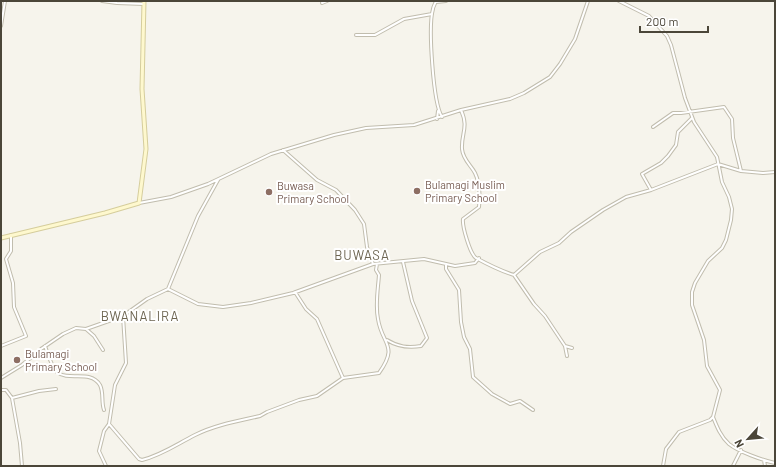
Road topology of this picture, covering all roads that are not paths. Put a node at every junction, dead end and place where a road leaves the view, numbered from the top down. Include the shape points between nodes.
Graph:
1 (6, 1) edge
2 (102, 1) edge
3 (327, 1) edge
4 (436, 1) edge
5 (446, 1) edge
6 (588, 1) edge
7 (619, 1) edge
8 (144, 2) edge
9 (322, 3) dead end
10 (432, 14) junction
11 (1, 26) edge
12 (356, 35) dead end
13 (461, 110) junction
14 (438, 111) junction
15 (691, 112) junction
16 (442, 117) junction
17 (692, 118) junction
18 (437, 119) junction
19 (653, 127) dead end
20 (283, 150) junction
21 (718, 164) junction
22 (741, 171) junction
23 (775, 172) edge
24 (219, 179) junction
25 (651, 190) junction
26 (139, 203) junction
27 (11, 235) junction
28 (1, 238) edge
29 (479, 258) junction
30 (403, 262) junction
31 (374, 264) junction
32 (377, 264) junction
33 (446, 265) junction
34 (514, 275) junction
35 (168, 289) junction
36 (295, 292) junction
37 (123, 316) junction
38 (86, 329) junction
39 (386, 340) junction
40 (1, 346) edge
41 (45, 346) junction
42 (565, 346) junction
43 (572, 348) dead end
44 (103, 350) dead end
45 (567, 356) dead end
46 (1, 378) edge
47 (343, 378) junction
48 (56, 389) dead end
49 (1, 390) edge
50 (12, 398) junction
51 (104, 410) dead end
52 (533, 410) dead end
53 (712, 417) junction
54 (108, 424) junction
55 (741, 450) junction
56 (764, 460) junction
57 (775, 463) edge
58 (22, 466) edge
59 (106, 466) edge
60 (663, 466) edge
61 (733, 466) edge
62 (765, 466) edge

1 - 11 street
2 - 8 street via 117,4
3 - 9 street
4 - 5 street
4 - 10 street
6 - 13 street via 575,39 550,77 539,86 510,99
7 - 15 street via 649,16 667,36 672,45
8 - 26 main road via 142,89 146,149
10 - 12 street via 404,19 375,35
10 - 14 street via 433,75
13 - 16 street
13 - 29 street via 466,120 462,148 468,164 475,173 480,194 479,207 463,219 462,223 470,246
14 - 16 street
14 - 18 street
15 - 17 street
15 - 19 street via 673,113
15 - 22 street via 724,107 732,119 733,138
16 - 18 street
17 - 21 street via 717,157
17 - 25 street via 678,132 676,145 668,156 642,174
18 - 20 street via 406,127 357,130
20 - 24 street
20 - 31 street via 316,180 336,190 355,210 364,224 367,247
21 - 22 street
21 - 25 street
21 - 53 street via 722,182 730,197 731,220 722,248 708,261 692,292 692,305 704,340 707,366 720,390
22 - 23 street
24 - 26 street via 165,199
24 - 35 street via 198,216
25 - 34 street via 626,197 603,210 559,243 540,252
26 - 27 main road
27 - 28 main road
27 - 40 street via 11,251 6,259 13,283 14,307 26,336
29 - 33 street via 475,263
29 - 34 street
30 - 32 street
30 - 33 street via 424,259
30 - 39 street via 412,301 427,338 421,346 411,347 395,345
31 - 32 street
31 - 36 street
32 - 39 street via 378,319
33 - 52 street via 459,290 464,337 470,348 473,377 492,394 510,404 520,400
34 - 42 street
35 - 36 street via 198,304 219,308
35 - 37 street via 147,299
36 - 47 street via 306,309 317,319
37 - 38 street
37 - 54 street via 126,363 115,385
38 - 41 street via 76,328
38 - 44 street
39 - 47 street via 389,347 388,361 379,373
41 - 46 street
41 - 51 street via 56,371 64,376 83,375 99,384
42 - 43 street
42 - 45 street
47 - 54 street via 317,396 299,400 260,416 213,428 142,460
48 - 50 street
49 - 50 street via 6,390
50 - 58 street
53 - 55 street via 729,444
53 - 60 street via 705,423 679,432 666,449
54 - 59 street via 99,451
55 - 56 street
55 - 61 street
56 - 57 street
56 - 62 street

